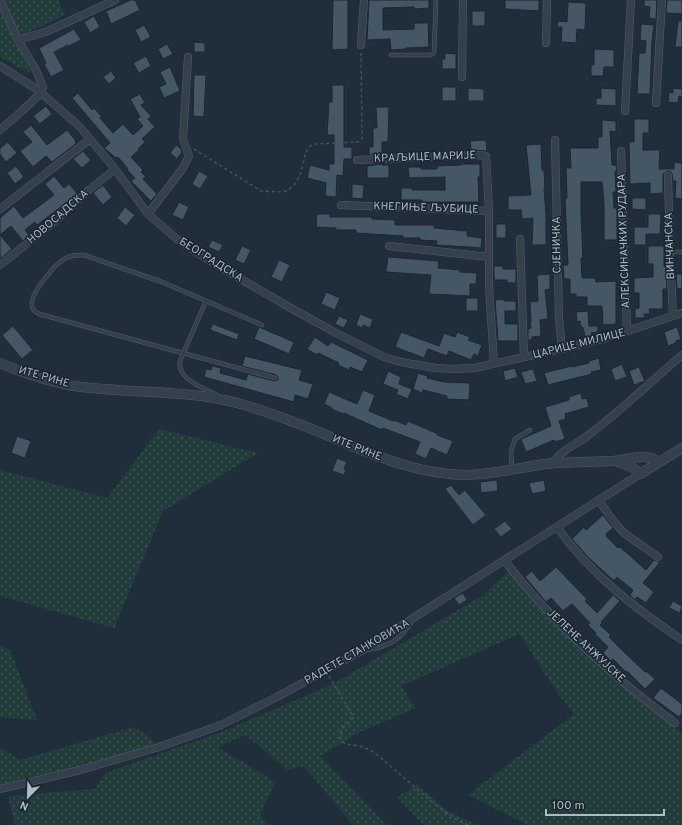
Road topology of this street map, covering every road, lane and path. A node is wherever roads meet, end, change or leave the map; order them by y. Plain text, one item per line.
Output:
1 (0, 0) edge
2 (116, 0) edge
3 (364, 0) edge
4 (436, 0) edge
5 (463, 0) edge
6 (547, 0) edge
7 (632, 0) edge
8 (662, 0) edge
9 (18, 40) junction
10 (546, 43) dead end
11 (362, 45) joint
12 (391, 55) dead end
13 (188, 57) dead end
14 (0, 66) edge
15 (462, 77) dead end
16 (41, 93) junction
17 (656, 103) dead end
18 (625, 111) dead end
19 (0, 130) edge
20 (90, 138) junction
21 (555, 140) dead end
22 (184, 143) junction
23 (622, 151) dead end
24 (357, 160) dead end
25 (115, 169) junction
26 (668, 176) dead end
27 (341, 205) dead end
28 (0, 209) edge
29 (489, 211) junction
30 (148, 214) junction
31 (520, 239) dead end
32 (389, 246) dead end
33 (670, 252) junction
34 (682, 252) edge
35 (489, 257) junction
36 (0, 266) edge
37 (206, 301) junction
38 (682, 313) edge
39 (673, 316) junction
40 (262, 325) dead end
41 (627, 331) junction
42 (562, 349) junction
43 (183, 354) junction
44 (682, 355) edge
45 (524, 357) junction
46 (0, 363) edge
47 (494, 363) junction
48 (474, 368) joint
49 (275, 378) dead end
50 (221, 400) junction
51 (530, 430) dead end
52 (682, 448) edge
53 (614, 461) junction
54 (659, 462) junction
55 (553, 464) junction
56 (512, 470) junction
57 (640, 474) junction
58 (599, 501) junction
59 (557, 527) junction
60 (658, 557) dead end
61 (505, 561) junction
62 (682, 640) edge
63 (326, 671) junction
64 (675, 723) dead end
65 (0, 788) edge
66 (468, 825) edge

1 - 9 street
2 - 9 street
3 - 11 street
4 - 12 lane
5 - 15 street
6 - 10 street
7 - 18 street
8 - 17 street
9 - 16 street
11 - 22 path
13 - 22 street
14 - 16 street, БЕОГРАДСКА
16 - 19 street
16 - 20 street, БЕОГРАДСКА
20 - 25 street, БЕОГРАДСКА
20 - 28 street
21 - 42 street, СЈЕНИЧКА
22 - 30 street
23 - 41 street, АЛЕКСИНАЧКИХ РУДАРА
24 - 29 street, КРАЉИЦЕ МАРИЈЕ
25 - 30 street, БЕОГРАДСКА
25 - 36 street, НОВОСАДСКА
26 - 33 street, ВИНЧАНСКА
27 - 29 street, КНЕГИЊЕ ЉУБИЦЕ
29 - 35 street, КНЕГИЊЕ ЉУБИЦЕ
30 - 48 street, БЕОГРАДСКА
31 - 45 street
32 - 35 street
33 - 34 lane
33 - 39 street, ВИНЧАНСКА
35 - 47 street, КНЕГИЊЕ ЉУБИЦЕ
37 - 40 lane
37 - 43 lane
37 - 43 lane
38 - 39 street, ЦАРИЦЕ МИЛИЦЕ
39 - 41 street, ЦАРИЦЕ МИЛИЦЕ
41 - 42 street, ЦАРИЦЕ МИЛИЦЕ
42 - 45 street, ЦАРИЦЕ МИЛИЦЕ
43 - 49 lane
43 - 50 lane
44 - 55 street
45 - 47 street, ЦАРИЦЕ МИЛИЦЕ
46 - 50 street, ИТЕ РИНЕ
47 - 48 street, ЦАРИЦЕ МИЛИЦЕ
50 - 56 street, ИТЕ РИНЕ
51 - 56 lane
52 - 54 street, РАДЕТЕ СТАНКОВИЋА
53 - 54 street, ИТЕ РИНЕ
53 - 55 street, ИТЕ РИНЕ
53 - 57 street
54 - 57 street, РАДЕТЕ СТАНКОВИЋА
55 - 56 street, ИТЕ РИНЕ
57 - 58 street, РАДЕТЕ СТАНКОВИЋА
58 - 59 street, РАДЕТЕ СТАНКОВИЋА
58 - 60 street
59 - 61 street, РАДЕТЕ СТАНКОВИЋА
59 - 62 street
61 - 63 street, РАДЕТЕ СТАНКОВИЋА
61 - 64 street, ЈЕЛЕНЕ АНЖУЈСКЕ
63 - 65 street, РАДЕТЕ СТАНКОВИЋА
63 - 66 path

